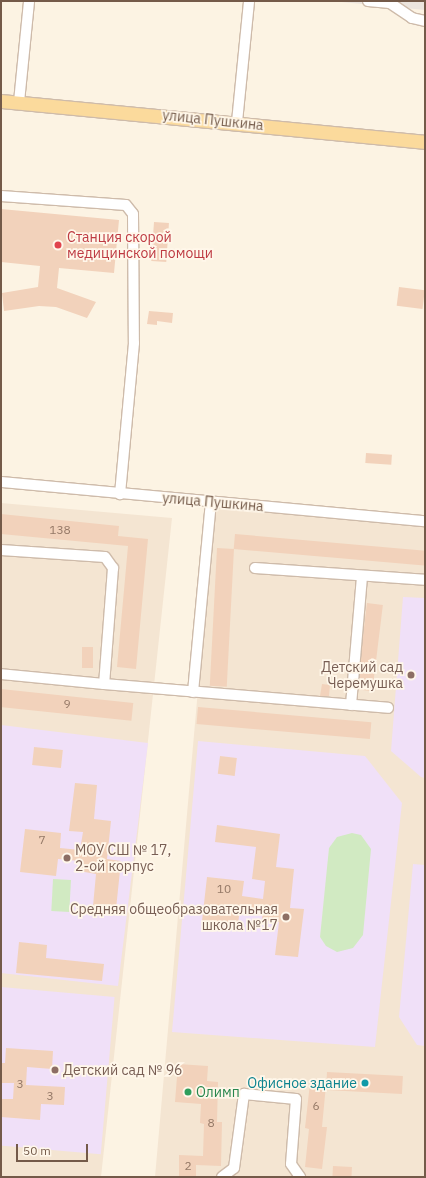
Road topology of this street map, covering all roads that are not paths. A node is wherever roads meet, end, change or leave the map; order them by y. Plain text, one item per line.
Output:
1 (29, 1) edge
2 (249, 1) edge
3 (368, 1) edge
4 (425, 21) edge
5 (1, 101) edge
6 (19, 102) junction
7 (237, 122) junction
8 (425, 142) edge
9 (1, 196) edge
10 (1, 482) edge
11 (120, 494) junction
12 (210, 502) junction
13 (425, 521) edge
14 (1, 550) edge
15 (255, 568) dead end
16 (362, 577) junction
17 (425, 580) edge
18 (1, 674) edge
19 (104, 684) junction
20 (193, 692) junction
21 (351, 705) junction
22 (388, 708) dead end
23 (222, 1177) edge
24 (300, 1177) edge

1 - 6 street
2 - 7 street
3 - 4 street
5 - 6 main road, улица Пушкина
6 - 7 main road, улица Пушкина
7 - 8 main road, улица Пушкина
9 - 11 street
10 - 11 street, улица Пушкина
11 - 12 street, улица Пушкина
12 - 13 street, улица Пушкина
12 - 20 street
14 - 19 street
15 - 16 street
16 - 17 street
16 - 21 street
18 - 19 street
19 - 20 street
20 - 21 street
21 - 22 street
23 - 24 street

